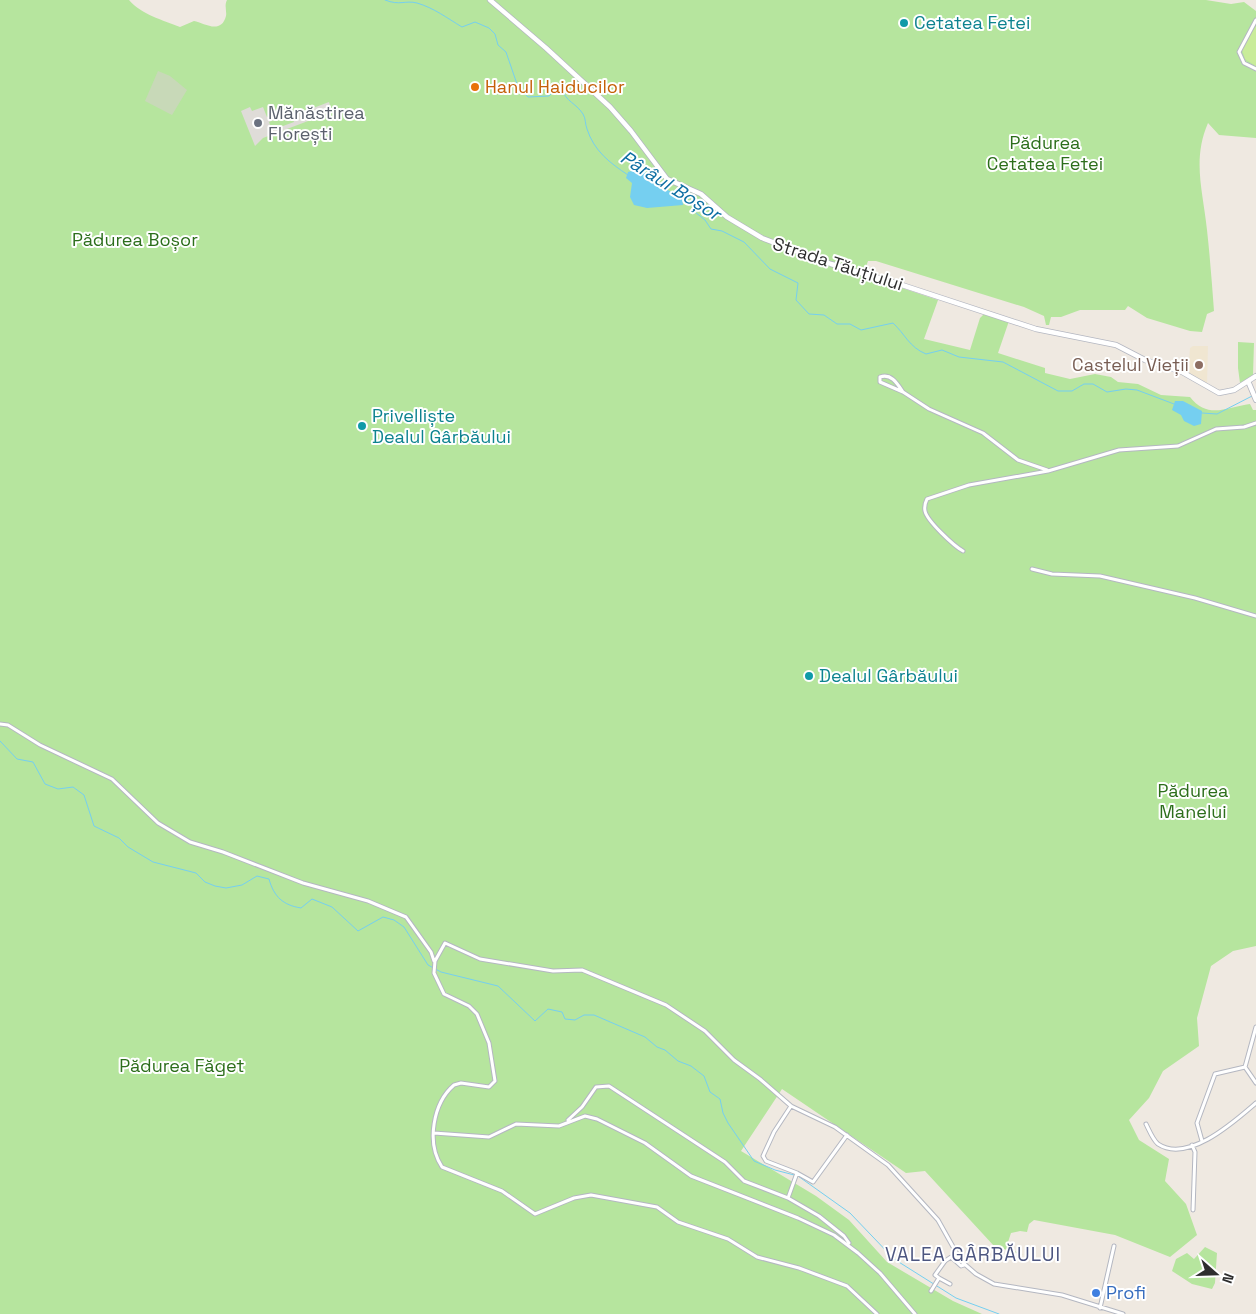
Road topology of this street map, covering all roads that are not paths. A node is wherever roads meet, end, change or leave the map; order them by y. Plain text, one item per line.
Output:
1 (490, 0) edge
2 (1256, 20) edge
3 (1256, 70) edge
4 (1256, 376) edge
5 (1249, 382) junction
6 (903, 392) junction
7 (1255, 397) edge
8 (1256, 423) edge
9 (1048, 471) junction
10 (963, 551) dead end
11 (1032, 569) dead end
12 (1256, 616) edge
13 (0, 724) edge
14 (434, 963) junction
15 (1256, 1027) edge
16 (1245, 1067) junction
17 (1256, 1083) edge
18 (1256, 1104) edge
19 (791, 1106) junction
20 (564, 1124) junction
21 (1146, 1124) dead end
22 (434, 1132) junction
23 (847, 1135) junction
24 (1202, 1141) junction
25 (1192, 1145) junction
26 (797, 1175) junction
27 (788, 1198) junction
28 (1193, 1210) dead end
29 (849, 1245) junction
30 (1114, 1246) dead end
31 (964, 1264) junction
32 (939, 1278) junction
33 (950, 1284) dead end
34 (931, 1291) dead end
35 (1100, 1308) junction
36 (877, 1314) edge
37 (915, 1314) edge
38 (1123, 1314) edge

1 - 5 main road, Strada Tăuțiului
2 - 3 street
4 - 5 main road, Strada Tăuțiului
5 - 7 main road
6 - 6 street
6 - 9 street
8 - 9 street
9 - 10 street
11 - 12 street
13 - 14 street
14 - 19 street
14 - 22 street
15 - 16 street
16 - 17 street
16 - 24 street
18 - 24 street
19 - 23 street
19 - 26 street
20 - 22 street
20 - 27 street
20 - 29 street
21 - 25 street
22 - 36 street
23 - 26 street
23 - 31 street
24 - 25 street
25 - 28 street
26 - 27 street
27 - 29 street
29 - 37 street
30 - 35 street
31 - 32 street
31 - 35 street
32 - 33 street
32 - 34 street
35 - 38 street

